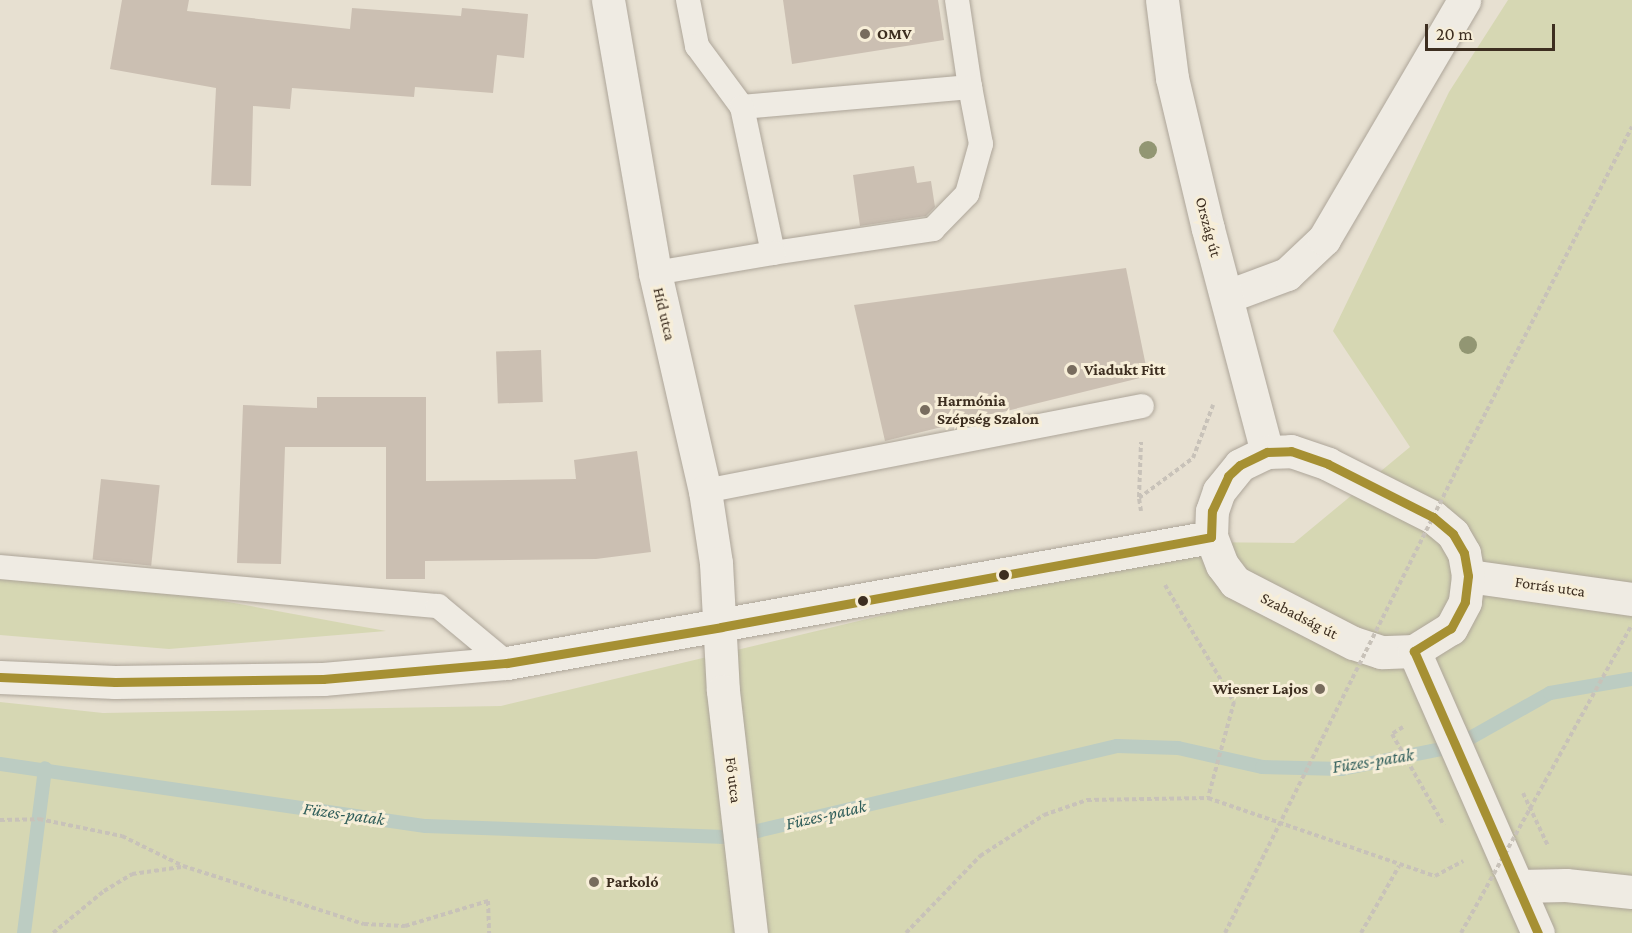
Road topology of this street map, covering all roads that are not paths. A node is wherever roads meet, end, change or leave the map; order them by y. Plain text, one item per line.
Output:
1 (608, 0) edge
2 (688, 0) edge
3 (957, 0) edge
4 (1162, 0) edge
5 (1464, 0) edge
6 (970, 87) junction
7 (742, 107) junction
8 (773, 253) junction
9 (655, 273) junction
10 (1228, 296) junction
11 (1142, 406) road end
12 (1268, 452) junction
13 (705, 491) junction
14 (1211, 537) junction
15 (0, 567) edge
16 (1468, 576) junction
17 (1632, 599) edge
18 (721, 627) junction
19 (1414, 651) junction
20 (507, 663) junction
21 (0, 677) edge
22 (1519, 886) junction
23 (1632, 892) edge
24 (751, 933) edge
25 (1538, 933) edge

1 - 9 street, Híd utca
2 - 7 lane
3 - 6 lane
4 - 10 street, Ország út
5 - 10 street
6 - 7 lane
6 - 8 lane
7 - 8 lane
8 - 9 lane
9 - 13 street, Híd utca
10 - 12 street, Ország út
11 - 13 lane
12 - 14 street
12 - 16 street, Szabadság út
13 - 18 street, Híd utca
14 - 18 street
14 - 19 street, Szabadság út
15 - 20 lane
16 - 17 street, Forrás utca
16 - 19 street, Szabadság út
18 - 20 street
18 - 24 street, Fő utca
19 - 22 street
20 - 21 street
22 - 23 street
22 - 25 street

